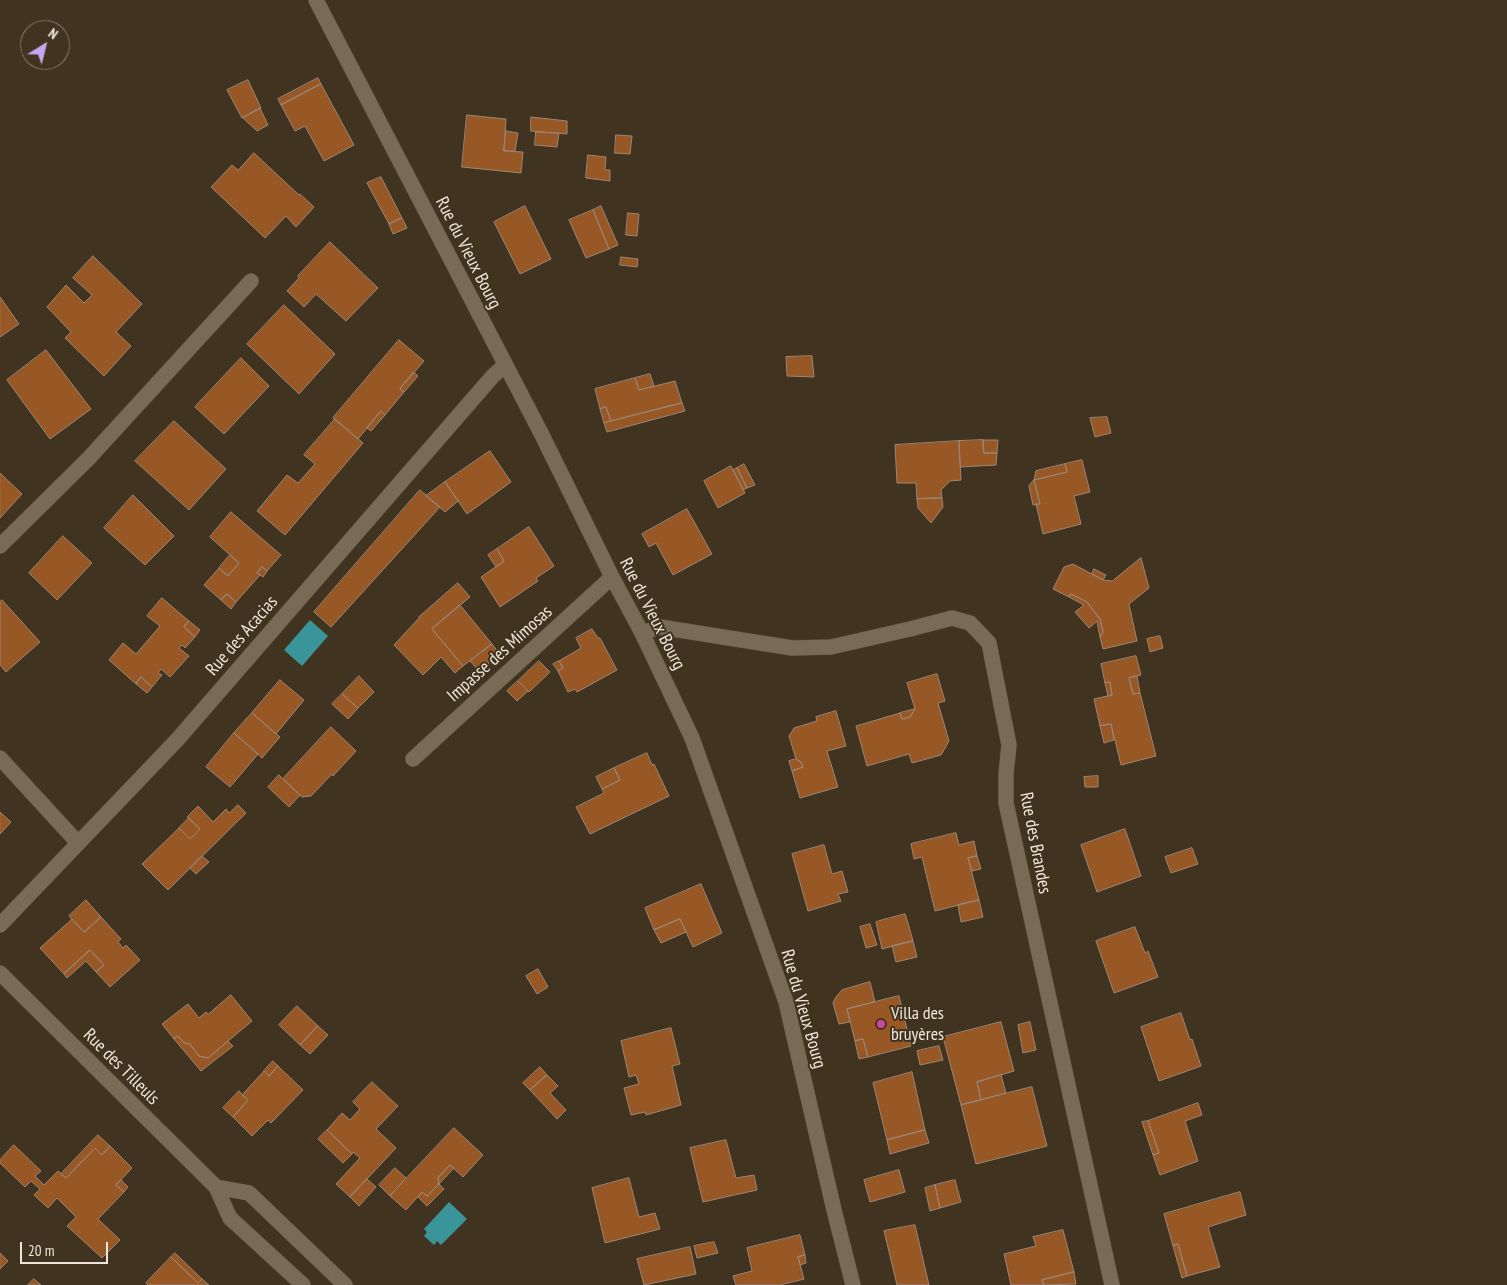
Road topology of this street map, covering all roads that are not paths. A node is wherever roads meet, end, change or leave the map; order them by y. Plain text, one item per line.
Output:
1 (316, 0) edge
2 (251, 281) dead end
3 (505, 365) junction
4 (0, 546) edge
5 (612, 577) junction
6 (642, 632) junction
7 (0, 758) edge
8 (413, 758) dead end
9 (78, 843) junction
10 (0, 925) edge
11 (0, 973) edge
12 (216, 1187) junction
13 (303, 1285) edge
14 (346, 1285) edge
15 (853, 1285) edge
16 (1112, 1285) edge

1 - 3 street, Rue du Vieux Bourg
2 - 4 street
3 - 5 street, Rue du Vieux Bourg
3 - 9 street, Rue des Acacias
5 - 6 street, Rue du Vieux Bourg
5 - 8 street, Impasse des Mimosas
6 - 15 street, Rue du Vieux Bourg
6 - 16 street, Rue des Brandes
7 - 9 street
9 - 10 street, Rue des Acacias
11 - 12 street, Rue des Tilleuls
12 - 13 street, Rue des Tilleuls
12 - 14 street

